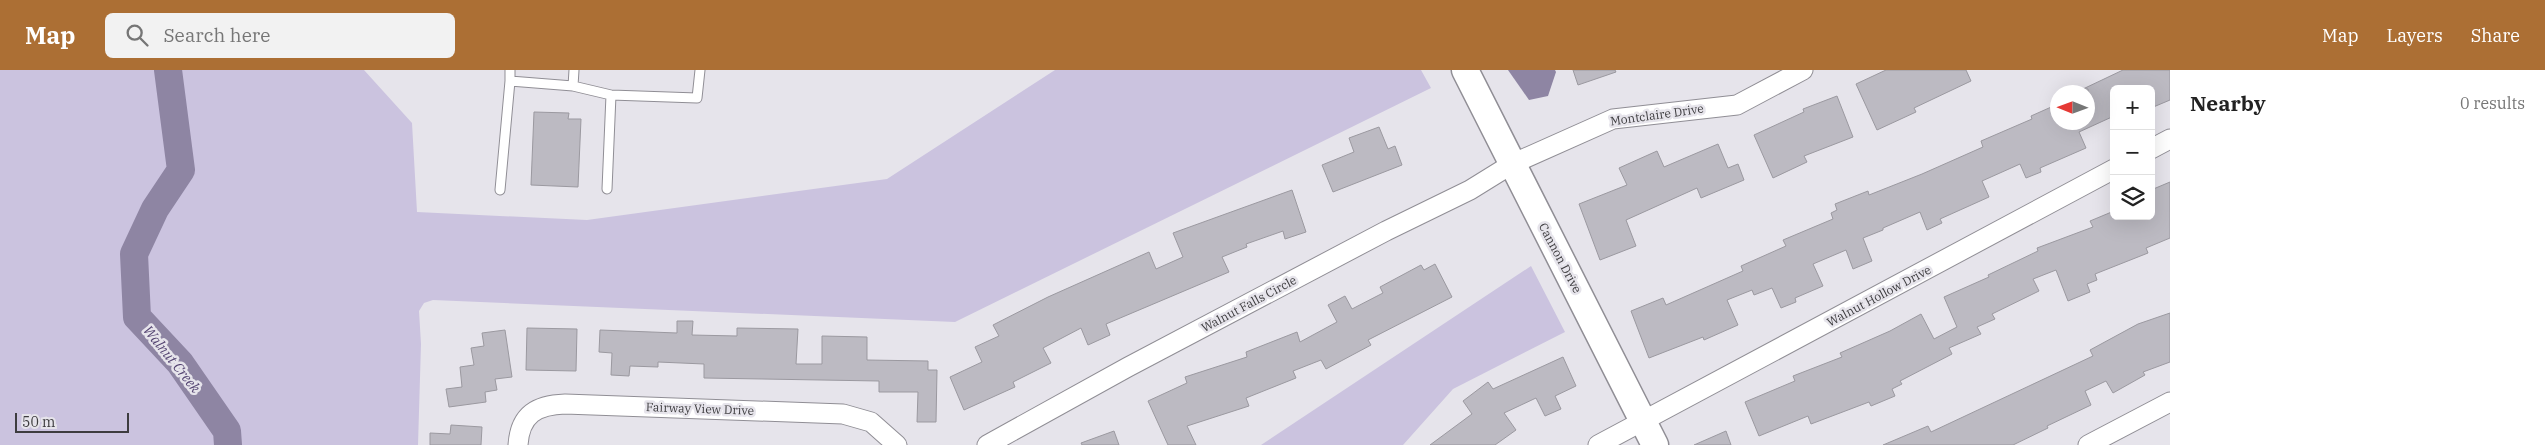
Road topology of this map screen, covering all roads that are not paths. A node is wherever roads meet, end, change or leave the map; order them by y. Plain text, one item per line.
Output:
1 (510, 70) edge
2 (574, 70) edge
3 (700, 70) edge
4 (1465, 70) edge
5 (1803, 70) edge
6 (510, 82) junction
7 (573, 86) junction
8 (612, 95) junction
9 (2170, 139) edge
10 (2155, 147) edge
11 (1512, 164) junction
12 (2110, 171) edge
13 (607, 189) dead end
14 (500, 190) dead end
15 (2170, 402) edge
16 (1644, 422) junction
17 (518, 445) edge
18 (897, 445) edge
19 (987, 445) edge
20 (1598, 445) edge
21 (1655, 445) edge
22 (2088, 445) edge

1 - 6 lane
2 - 7 lane
3 - 8 lane
4 - 11 street, Cannon Drive
5 - 11 street, Montclaire Drive
6 - 7 lane
6 - 14 lane
7 - 8 lane
8 - 13 lane
9 - 10 street
11 - 16 street, Cannon Drive
11 - 19 street, Walnut Falls Circle
12 - 16 street, Walnut Hollow Drive
15 - 22 street
16 - 20 street, Walnut Hollow Drive
16 - 21 street, Cannon Drive
17 - 18 street, Fairway View Drive

